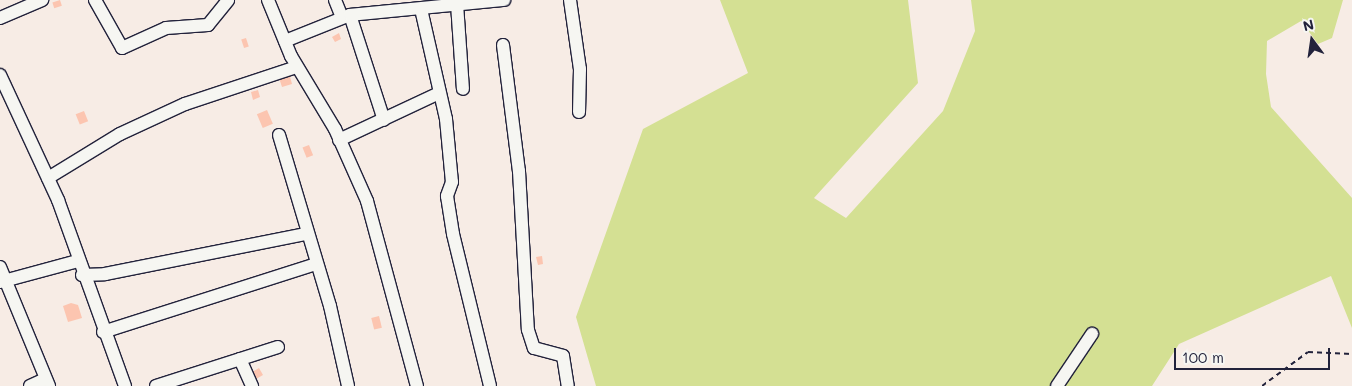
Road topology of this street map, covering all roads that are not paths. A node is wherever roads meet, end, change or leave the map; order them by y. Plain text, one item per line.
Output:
1 (42, 0) edge
2 (95, 0) edge
3 (228, 0) edge
4 (268, 0) edge
5 (335, 0) edge
6 (504, 0) edge
7 (570, 0) edge
8 (453, 2) edge
9 (402, 4) edge
10 (421, 9) junction
11 (346, 16) junction
12 (0, 18) edge
13 (285, 41) junction
14 (502, 44) dead end
15 (296, 67) junction
16 (3, 72) edge
17 (463, 89) dead end
18 (438, 94) junction
19 (579, 112) dead end
20 (384, 120) junction
21 (279, 135) dead end
22 (339, 140) junction
23 (48, 178) junction
24 (306, 234) junction
25 (78, 261) junction
26 (316, 264) junction
27 (0, 267) edge
28 (82, 275) junction
29 (2, 282) edge
30 (103, 332) junction
31 (1092, 334) dead end
32 (278, 347) dead end
33 (240, 359) junction
34 (47, 382) edge
35 (30, 386) edge
36 (125, 386) edge
37 (156, 386) edge
38 (252, 386) edge
39 (348, 386) edge
40 (417, 386) edge
41 (490, 386) edge
42 (568, 386) edge
43 (1057, 386) edge

1 - 12 street
2 - 3 street
4 - 13 street
5 - 11 street
6 - 8 street
7 - 19 street
8 - 10 street
8 - 17 street
9 - 10 street
9 - 11 street
10 - 18 street
11 - 13 street
11 - 20 street
13 - 15 street
14 - 42 street
15 - 22 street
15 - 23 street
16 - 23 street
18 - 20 street
18 - 41 street
20 - 22 street
21 - 24 street
22 - 40 street
23 - 25 street
24 - 26 street
24 - 28 street
25 - 28 street
25 - 29 street
26 - 30 street
26 - 39 street
27 - 29 street
28 - 30 street
29 - 34 street
30 - 36 street
31 - 43 street
32 - 33 street
33 - 37 street
33 - 38 street
34 - 35 street

